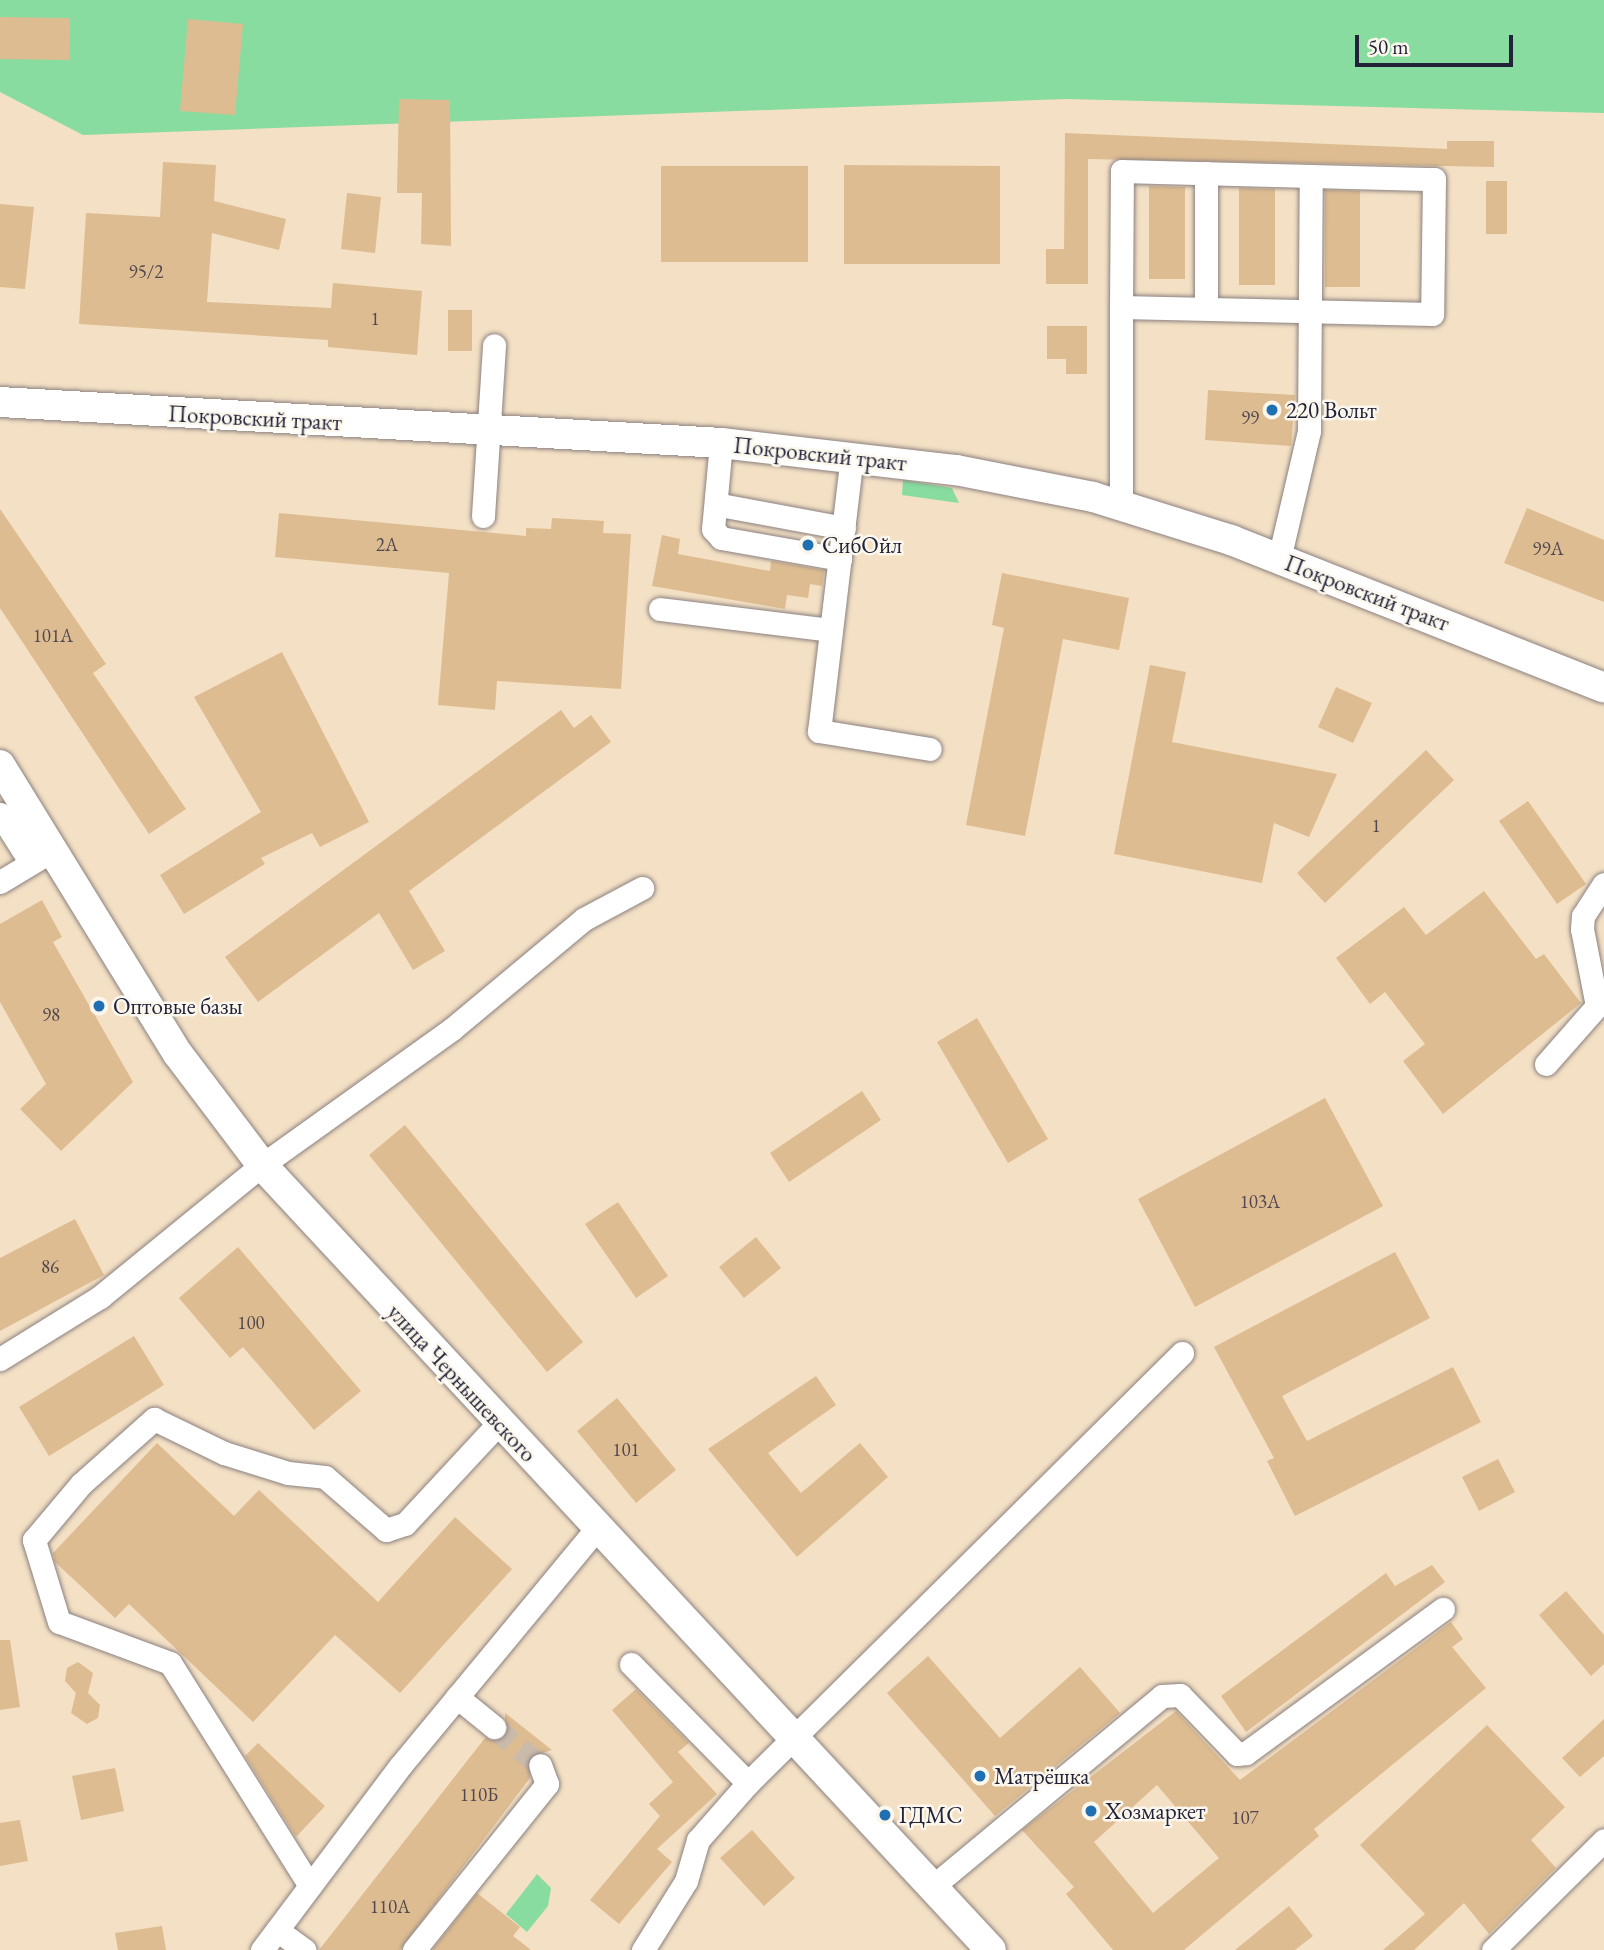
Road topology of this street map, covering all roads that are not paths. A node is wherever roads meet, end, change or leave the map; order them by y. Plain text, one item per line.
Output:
1 (1206, 173) junction
2 (1311, 176) junction
3 (1121, 307) junction
4 (1206, 307) junction
5 (1310, 309) junction
6 (494, 345) dead end
7 (0, 402) edge
8 (488, 430) junction
9 (721, 443) junction
10 (852, 455) junction
11 (716, 497) junction
12 (1121, 506) junction
13 (483, 516) dead end
14 (844, 528) junction
15 (840, 559) junction
16 (1279, 559) junction
17 (660, 609) dead end
18 (831, 630) junction
19 (1604, 688) edge
20 (930, 749) dead end
21 (0, 765) edge
22 (3, 825) edge
23 (42, 857) junction
24 (0, 882) edge
25 (1604, 884) edge
26 (642, 888) dead end
27 (1546, 1064) dead end
28 (262, 1165) junction
29 (1182, 1353) dead end
30 (0, 1359) edge
31 (499, 1423) junction
32 (597, 1528) junction
33 (1443, 1609) dead end
34 (631, 1664) dead end
35 (457, 1697) junction
36 (494, 1727) tunnel mouth
37 (794, 1739) junction
38 (540, 1765) dead end
39 (748, 1783) junction
40 (1604, 1840) edge
41 (310, 1886) junction
42 (932, 1887) junction
43 (277, 1930) junction
44 (262, 1950) edge
45 (304, 1950) edge
46 (414, 1950) edge
47 (643, 1950) edge
48 (991, 1950) edge
49 (1493, 1950) edge

1 - 2 street
1 - 3 street
1 - 4 street
2 - 5 street
2 - 5 street
3 - 4 street
3 - 12 street
4 - 5 street
5 - 16 street
6 - 8 street
7 - 8 main road, Покровский тракт
8 - 9 main road, Покровский тракт
8 - 13 street
9 - 10 main road, Покровский тракт
9 - 11 street
10 - 12 main road, Покровский тракт
10 - 14 street
11 - 14 street
11 - 15 street
12 - 16 main road, Покровский тракт
14 - 15 street
15 - 18 street
16 - 19 main road, Покровский тракт
17 - 18 street
18 - 20 street
21 - 23 main road, улица Чернышевского
22 - 23 street
23 - 24 street
23 - 28 main road, улица Чернышевского
25 - 27 street
26 - 28 street
28 - 30 street
28 - 31 main road, улица Чернышевского
29 - 37 street
31 - 32 main road, улица Чернышевского
31 - 41 street
32 - 35 street
32 - 37 main road, улица Чернышевского
33 - 42 street
34 - 39 street
35 - 36 street
35 - 41 street
37 - 39 street
37 - 42 main road, улица Чернышевского
38 - 46 street
39 - 47 street
40 - 49 street
41 - 43 street
42 - 48 main road, улица Чернышевского
43 - 44 street
43 - 45 street

